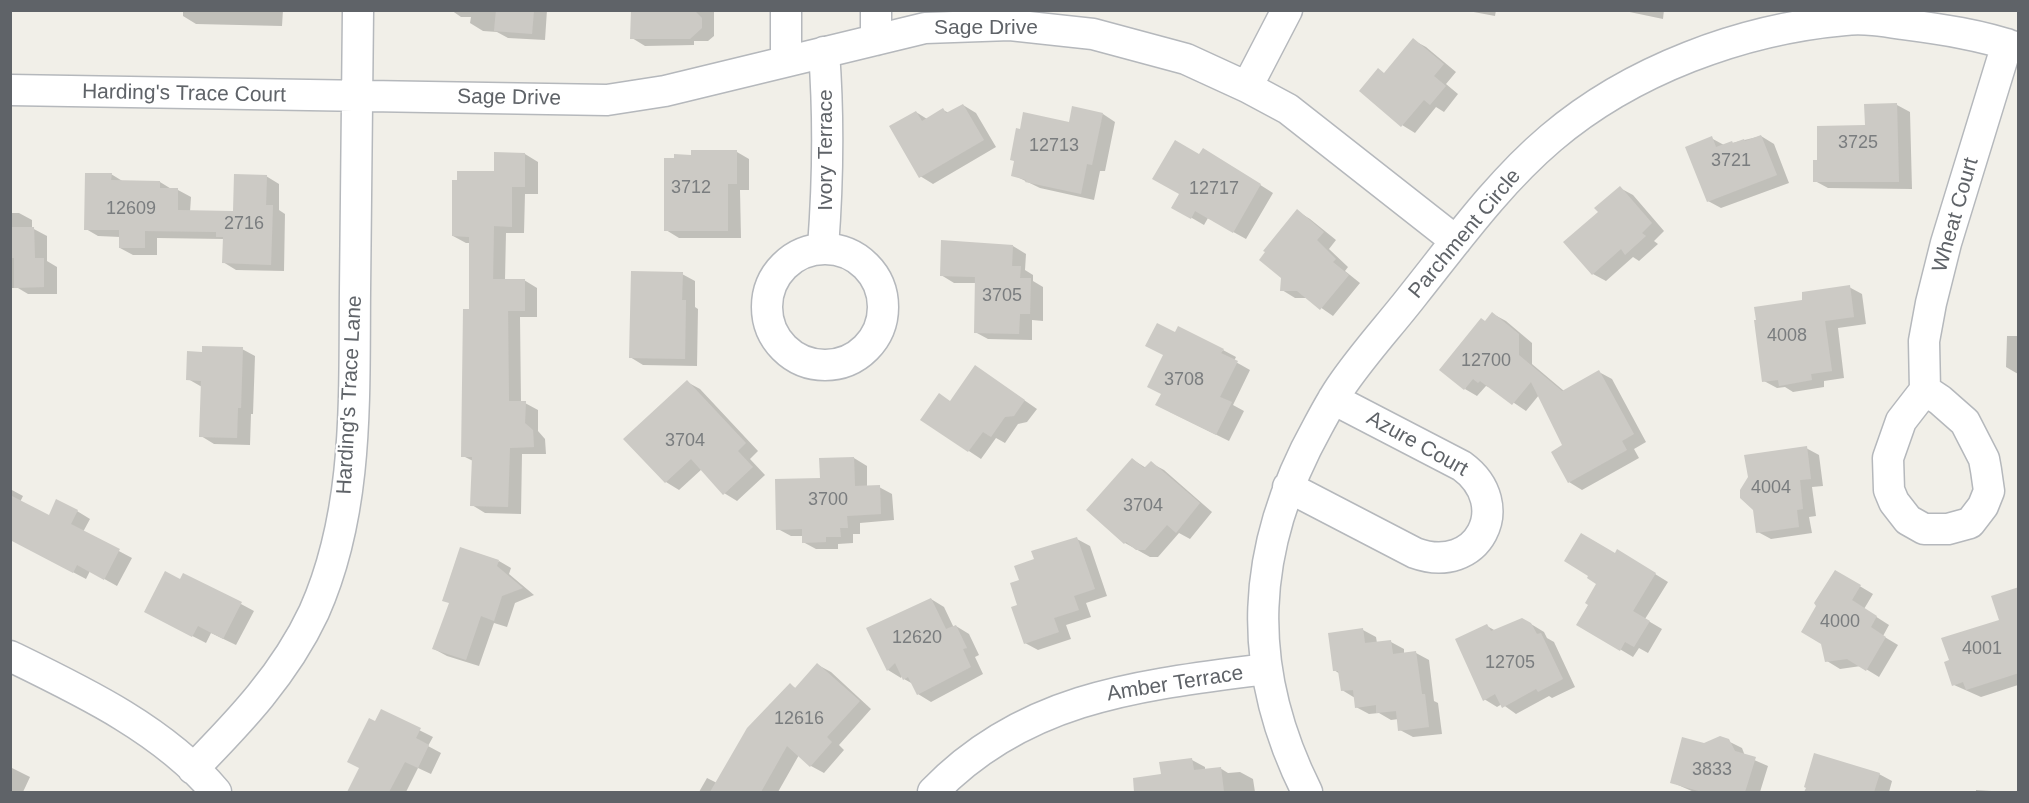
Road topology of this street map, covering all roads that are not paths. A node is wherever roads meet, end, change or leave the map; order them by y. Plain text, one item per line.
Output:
1 (358, 10) edge
2 (786, 10) edge
3 (876, 10) edge
4 (1287, 10) edge
5 (1845, 15) edge
6 (1761, 22) edge
7 (876, 40) junction
8 (2013, 46) edge
9 (824, 52) junction
10 (786, 61) junction
11 (1247, 87) junction
12 (10, 90) edge
13 (357, 95) junction
14 (1456, 241) junction
15 (823, 248) dead end
16 (1925, 390) dead end
17 (1334, 399) junction
18 (1288, 487) junction
19 (10, 656) edge
20 (1266, 669) junction
21 (194, 769) junction
22 (216, 792) edge
23 (933, 792) edge
24 (1307, 792) edge

1 - 13 street, Harding's Trace Lane
2 - 10 street
3 - 7 street
4 - 11 street
5 - 6 street, Parchment Circle
5 - 8 street, Parchment Circle
6 - 14 street, Parchment Circle
7 - 9 street, Sage Drive
7 - 11 street, Sage Drive
8 - 16 street, Wheat Court
9 - 10 street, Sage Drive
9 - 15 street, Ivory Terrace
10 - 13 street, Sage Drive
11 - 14 street, Sage Drive
12 - 13 street, Harding's Trace Court
13 - 21 street, Harding's Trace Lane
14 - 17 street, Parchment Circle
17 - 18 street, Parchment Circle
17 - 18 street, Azure Court
18 - 20 street, Parchment Circle
19 - 21 street
20 - 23 street, Amber Terrace
20 - 24 street, Parchment Circle
21 - 22 street

